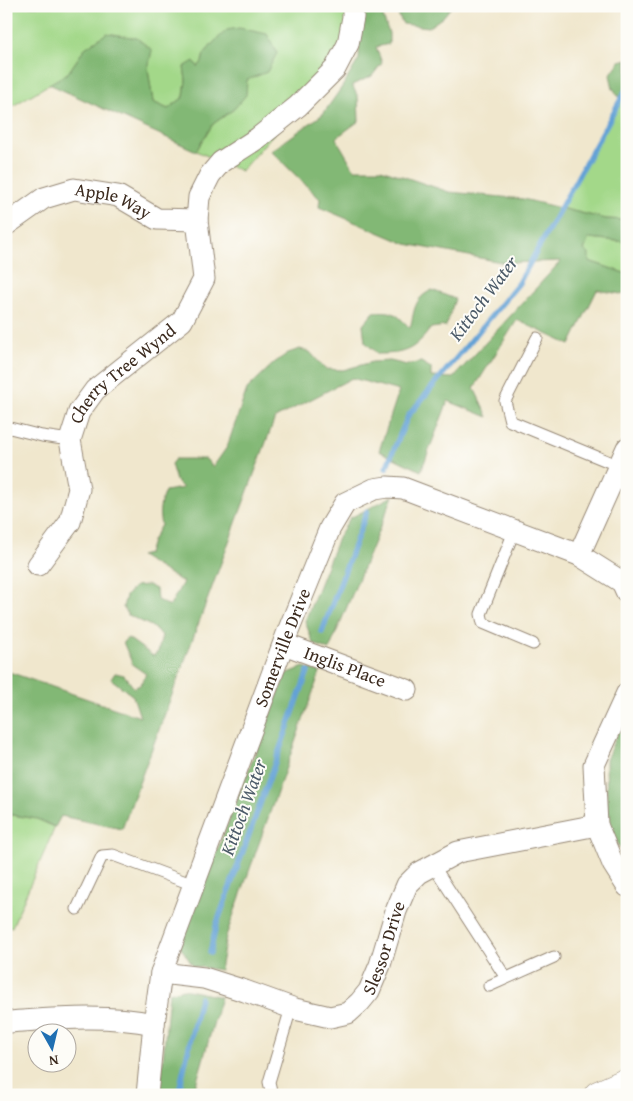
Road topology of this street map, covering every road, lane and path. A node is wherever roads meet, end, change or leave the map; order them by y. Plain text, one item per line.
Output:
1 (353, 6) edge
2 (196, 220) junction
3 (6, 225) edge
4 (537, 338) dead end
5 (6, 427) edge
6 (70, 440) junction
7 (623, 457) edge
8 (515, 529) junction
9 (580, 555) junction
10 (38, 565) dead end
11 (627, 593) edge
12 (284, 644) junction
13 (533, 644) dead end
14 (407, 690) dead end
15 (627, 692) edge
16 (597, 825) junction
17 (432, 864) junction
18 (194, 885) junction
19 (627, 886) edge
20 (77, 909) dead end
21 (554, 957) dead end
22 (161, 974) junction
23 (506, 978) junction
24 (489, 986) dead end
25 (291, 1008) junction
26 (6, 1022) edge
27 (154, 1024) junction
28 (627, 1082) edge
29 (147, 1095) edge
30 (272, 1095) edge
31 (598, 1095) edge

1 - 2 street, Cherry Tree Wynd
2 - 3 street, Apple Way
2 - 6 street, Cherry Tree Wynd
4 - 7 lane
5 - 6 lane
6 - 10 street, Cherry Tree Wynd
7 - 9 street
8 - 9 street, Somerville Drive
8 - 12 street, Somerville Drive
8 - 13 lane
9 - 11 street, Somerville Drive
12 - 14 street, Inglis Place
12 - 18 street, Somerville Drive
15 - 16 street
16 - 17 street, Slessor Drive
16 - 19 street
17 - 23 lane
17 - 25 street, Slessor Drive
18 - 20 lane
18 - 22 street, Somerville Drive
21 - 23 lane
22 - 25 street, Slessor Drive
22 - 27 street, Somerville Drive
23 - 24 lane
25 - 30 lane
26 - 27 street
27 - 29 street, Somerville Drive
28 - 31 street

